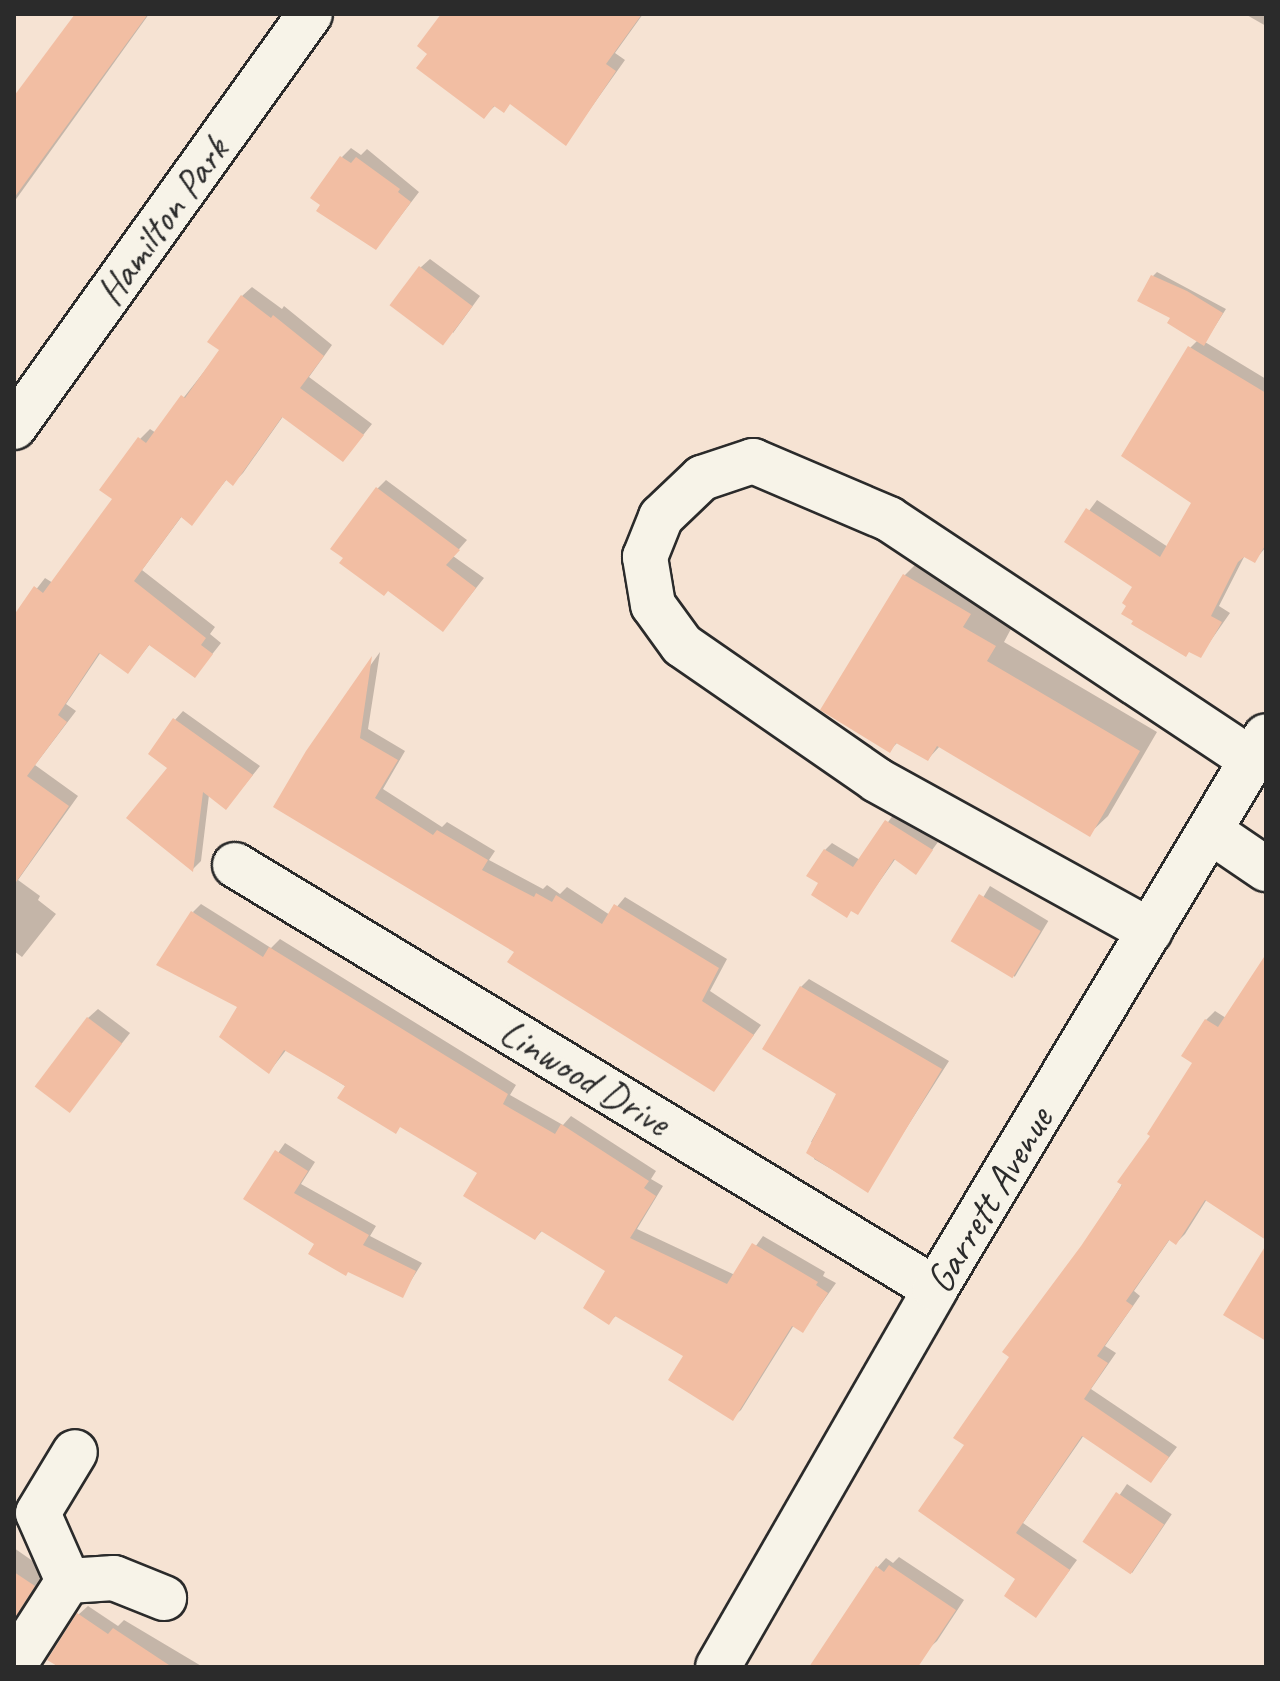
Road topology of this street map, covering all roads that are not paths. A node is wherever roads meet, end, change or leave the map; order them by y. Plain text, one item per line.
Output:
1 (310, 14) edge
2 (14, 427) edge
3 (1259, 748) edge
4 (1210, 831) junction
5 (235, 865) dead end
6 (1266, 869) edge
7 (1150, 931) junction
8 (935, 1289) junction
9 (75, 1452) dead end
10 (68, 1581) junction
11 (164, 1598) dead end
12 (14, 1665) edge
13 (718, 1667) edge

1 - 2 street, Hamilton Park
3 - 4 street, Garrett Avenue
3 - 7 street
4 - 6 street
4 - 7 street, Garrett Avenue
5 - 8 street, Linwood Drive
7 - 8 street, Garrett Avenue
8 - 13 street, Garrett Avenue
9 - 10 street
10 - 11 street
10 - 12 street

